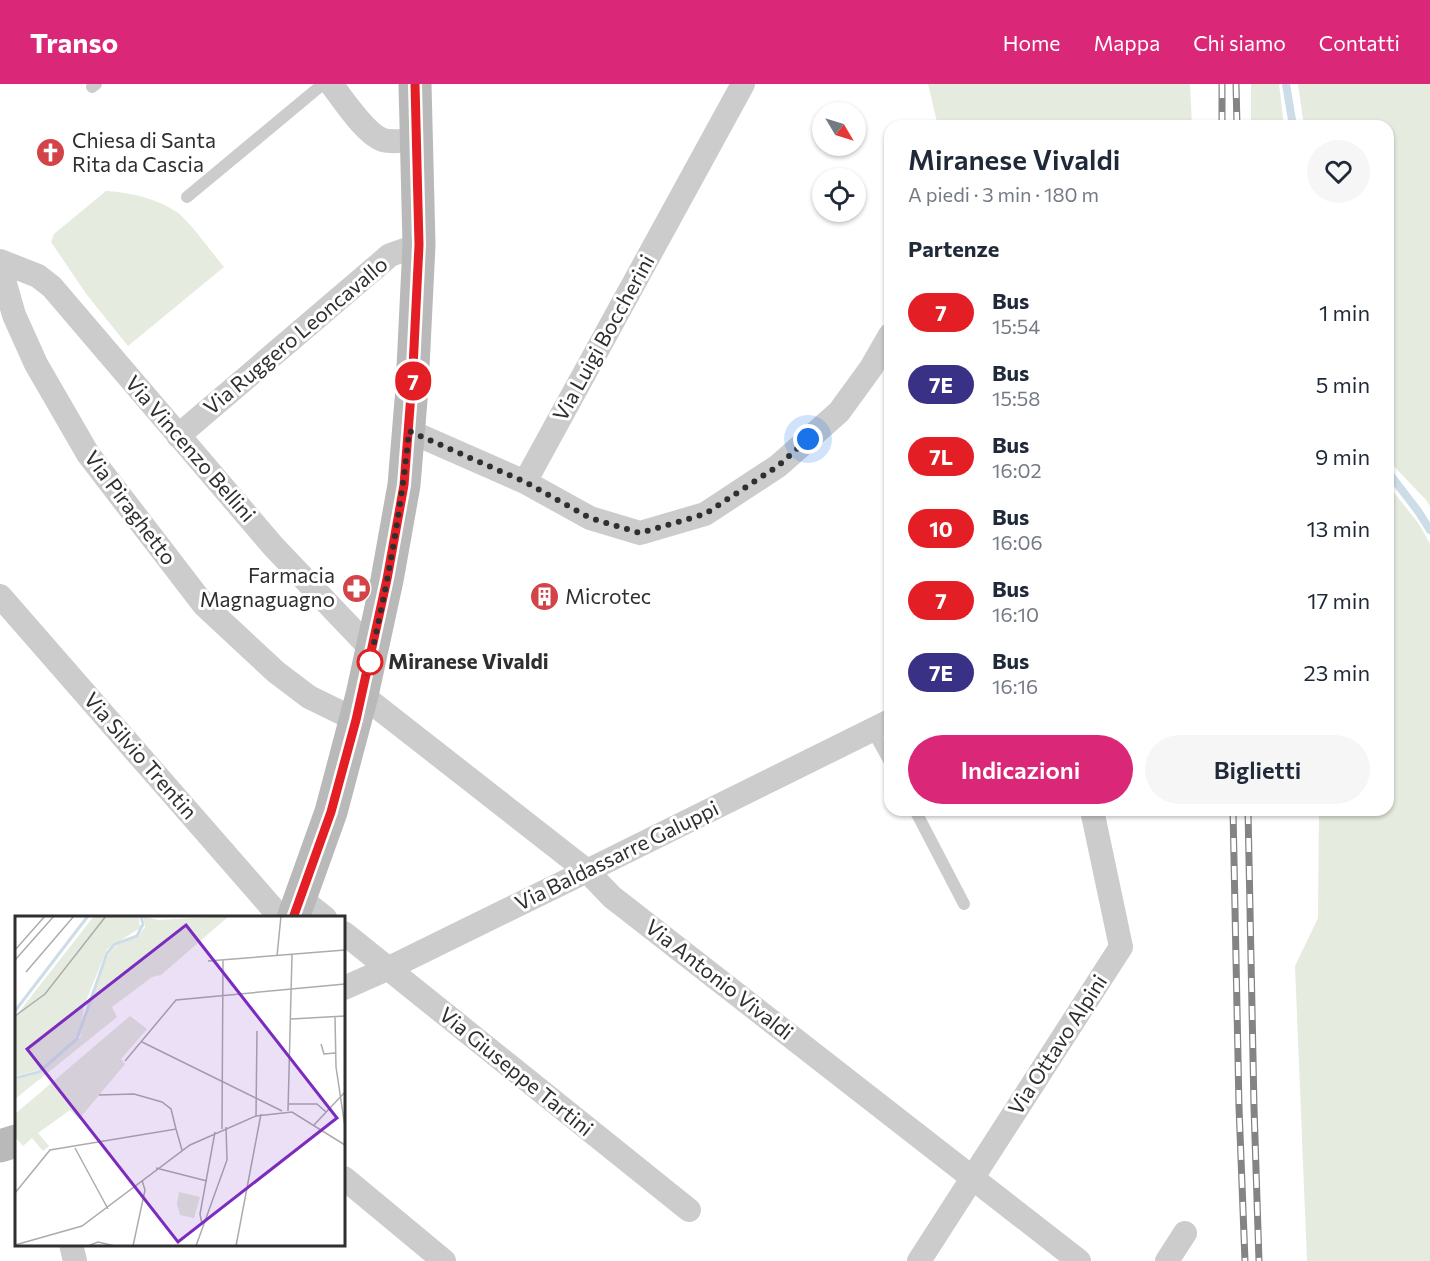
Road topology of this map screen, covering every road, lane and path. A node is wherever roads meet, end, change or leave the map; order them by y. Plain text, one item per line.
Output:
1 (323, 84) edge
2 (331, 84) edge
3 (743, 84) edge
4 (416, 85) edge
5 (417, 140) junction
6 (187, 197) dead end
7 (419, 245) junction
8 (0, 261) edge
9 (0, 267) edge
10 (884, 345) edge
11 (409, 431) junction
12 (178, 436) junction
13 (525, 482) junction
14 (0, 596) edge
15 (372, 650) junction
16 (359, 707) junction
17 (881, 725) edge
18 (918, 816) edge
19 (1093, 816) edge
20 (587, 871) junction
21 (964, 904) dead end
22 (300, 913) edge
23 (345, 934) edge
24 (387, 969) junction
25 (345, 988) edge
26 (15, 1141) edge
27 (0, 1146) edge
28 (972, 1177) junction
29 (345, 1179) edge
30 (689, 1210) dead end
31 (1185, 1233) dead end
32 (72, 1246) edge
33 (75, 1261) edge
34 (444, 1261) edge
35 (919, 1261) edge
36 (1079, 1261) edge
37 (1167, 1261) edge

1 - 6 lane
2 - 5 street
3 - 13 street, Via Luigi Boccherini
4 - 5 street
5 - 7 street
7 - 11 street
7 - 12 street, Via Ruggero Leoncavallo
8 - 12 street, Via Vincenzo Bellini
9 - 16 street, Via Piraghetto
10 - 13 street
11 - 13 street
11 - 15 street
12 - 15 street, Via Vincenzo Bellini
14 - 22 street, Via Silvio Trentin
15 - 16 street
16 - 20 street, Via Antonio Vivaldi
16 - 22 street
17 - 20 street, Via Baldassarre Galuppi
18 - 21 lane
19 - 28 street, Via Ottavo Alpini
20 - 24 street, Via Baldassarre Galuppi
20 - 28 street, Via Antonio Vivaldi
23 - 24 street, Via Giuseppe Tartini
24 - 25 street, Via Baldassarre Galuppi
24 - 30 street, Via Giuseppe Tartini
26 - 27 street
28 - 35 street, Via Ottavo Alpini
28 - 36 street, Via Antonio Vivaldi
29 - 34 street
31 - 37 street
32 - 33 street

